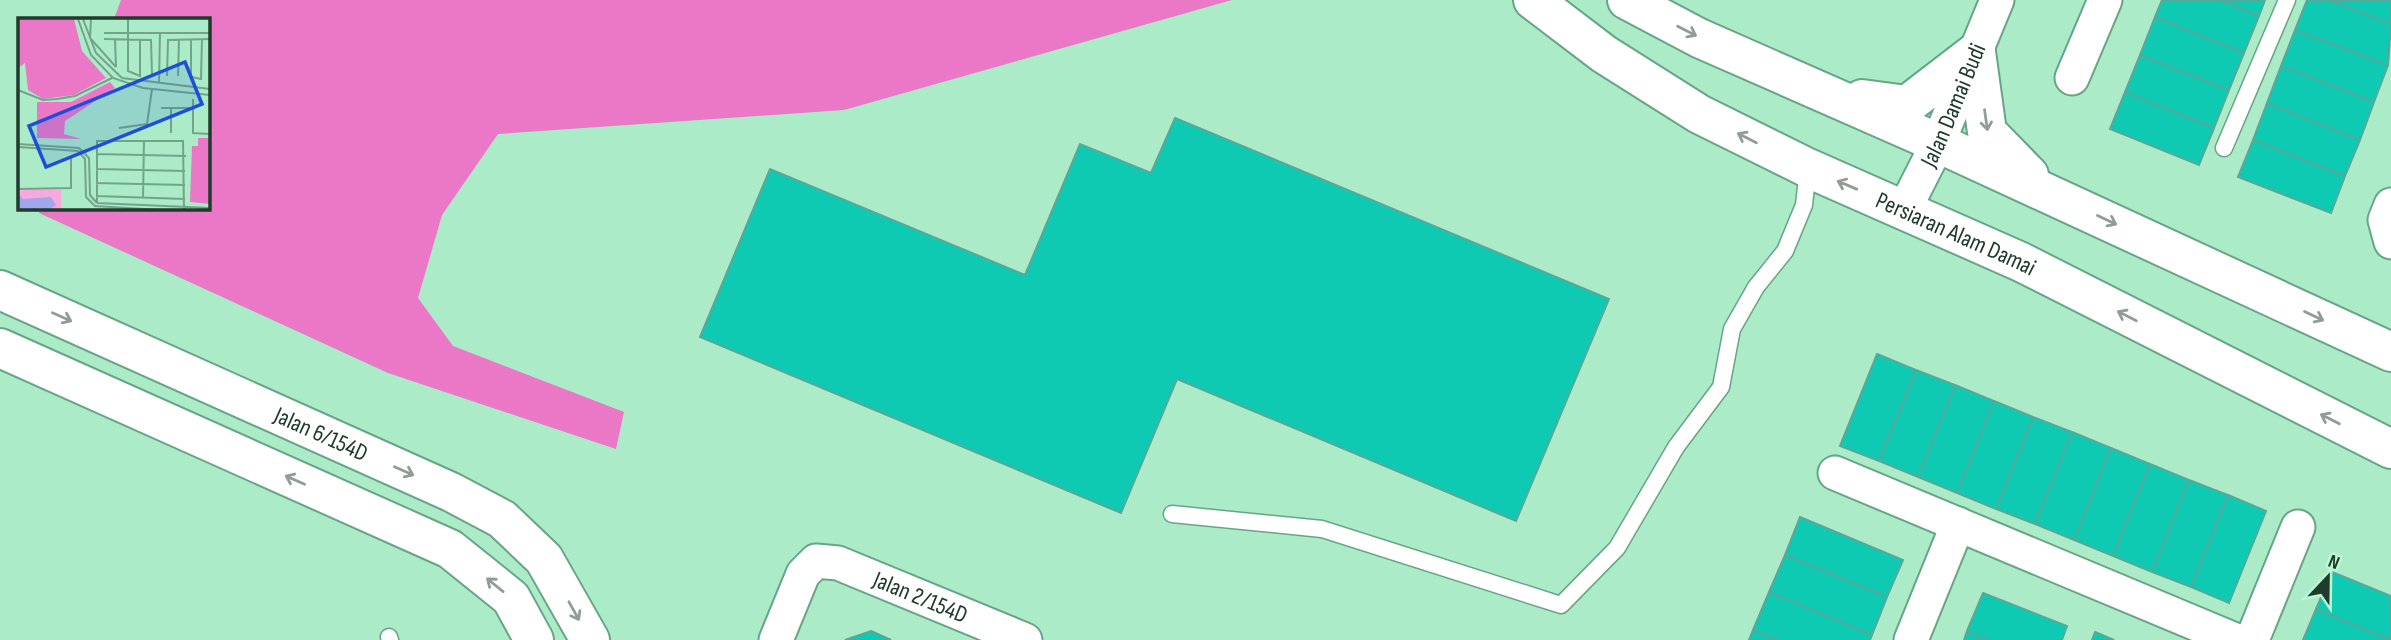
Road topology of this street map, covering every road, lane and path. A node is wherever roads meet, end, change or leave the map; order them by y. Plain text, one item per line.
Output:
1 (1533, 0) edge
2 (1626, 0) edge
3 (1997, 0) edge
4 (2105, 0) edge
5 (2287, 0) edge
6 (1976, 52) junction
7 (2072, 78) dead end
8 (1832, 96) junction
9 (1938, 143) junction
10 (2224, 148) dead end
11 (1808, 168) junction
12 (2045, 192) junction
13 (1904, 210) junction
14 (0, 289) edge
15 (0, 348) edge
16 (2391, 352) edge
17 (2391, 449) edge
18 (1835, 473) dead end
19 (1172, 514) dead end
20 (1958, 524) junction
21 (2298, 527) dead end
22 (534, 640) edge
23 (590, 640) edge
24 (776, 640) edge
25 (1025, 640) edge
26 (1911, 640) edge
27 (2235, 640) edge
28 (2252, 640) edge

11 -> 1 street, Persiaran Alam Damai
2 -> 8 street
3 - 6 street, Jalan Damai Budi
4 - 7 street
5 - 10 lane
6 - 8 street
6 - 9 street, Jalan Damai Budi
6 -> 12 street
8 - 9 street
9 - 12 street
9 - 13 street, Jalan Damai Budi
13 -> 11 street, Persiaran Alam Damai
11 - 19 lane
12 -> 16 street
17 -> 13 street, Persiaran Alam Damai
14 -> 23 street, Jalan 6/154D
22 -> 15 street
18 - 20 street
20 - 26 street
20 - 27 street
21 - 28 street
24 - 25 street, Jalan 2/154D

